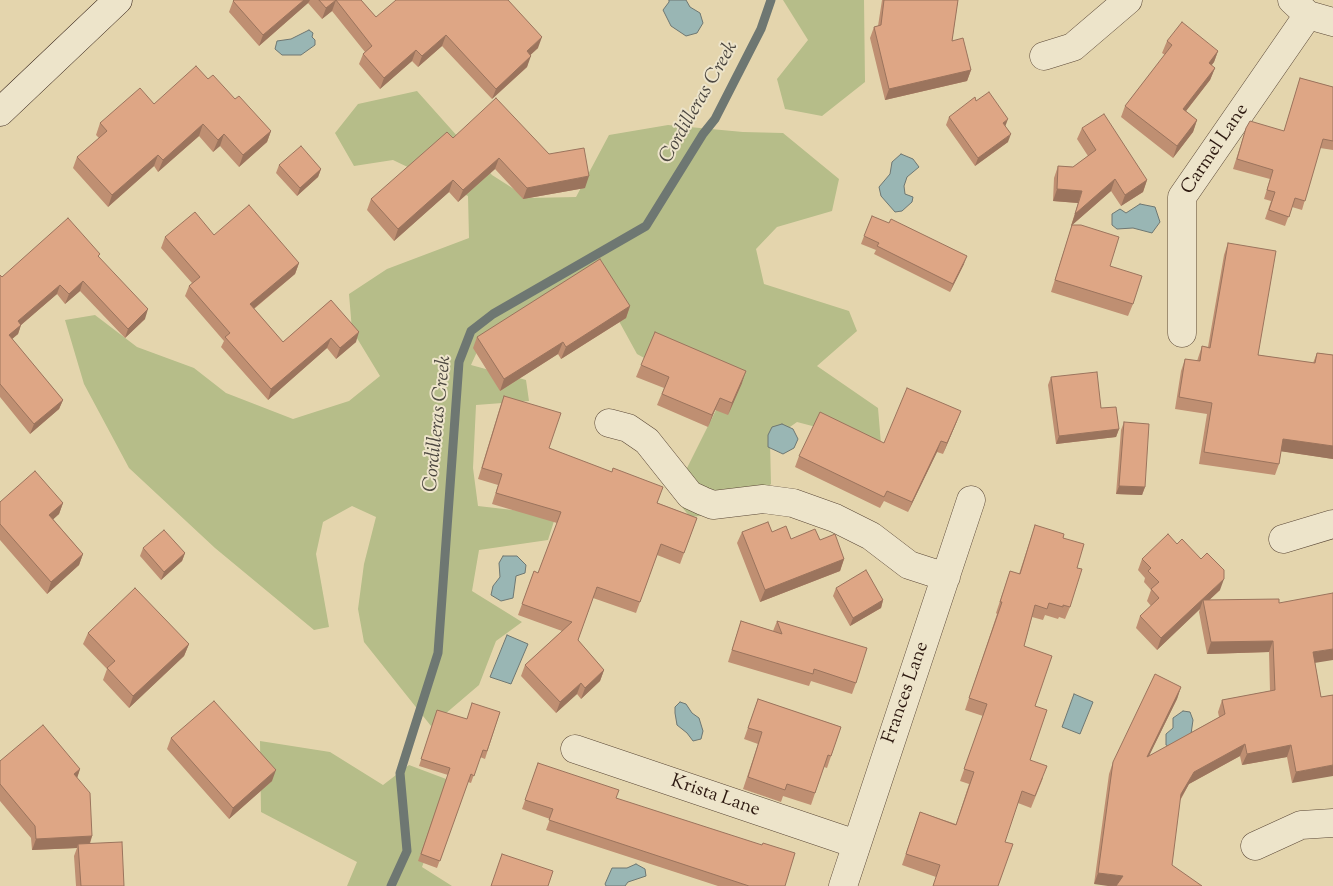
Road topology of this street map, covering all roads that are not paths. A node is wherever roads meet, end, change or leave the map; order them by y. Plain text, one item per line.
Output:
1 (118, 0) edge
2 (1128, 0) edge
3 (1311, 12) edge
4 (1044, 56) dead end
5 (0, 112) edge
6 (1182, 333) dead end
7 (609, 423) dead end
8 (971, 500) dead end
9 (1333, 524) edge
10 (1283, 539) dead end
11 (946, 578) junction
12 (575, 750) dead end
13 (1333, 823) edge
14 (856, 844) junction
15 (1255, 846) dead end
16 (843, 886) edge

1 - 5 street
2 - 4 street
3 - 6 street, Carmel Lane
7 - 11 street
8 - 11 street, Frances Lane
9 - 10 street
11 - 14 street, Frances Lane
12 - 14 street, Krista Lane
13 - 15 street
14 - 16 street, Frances Lane

